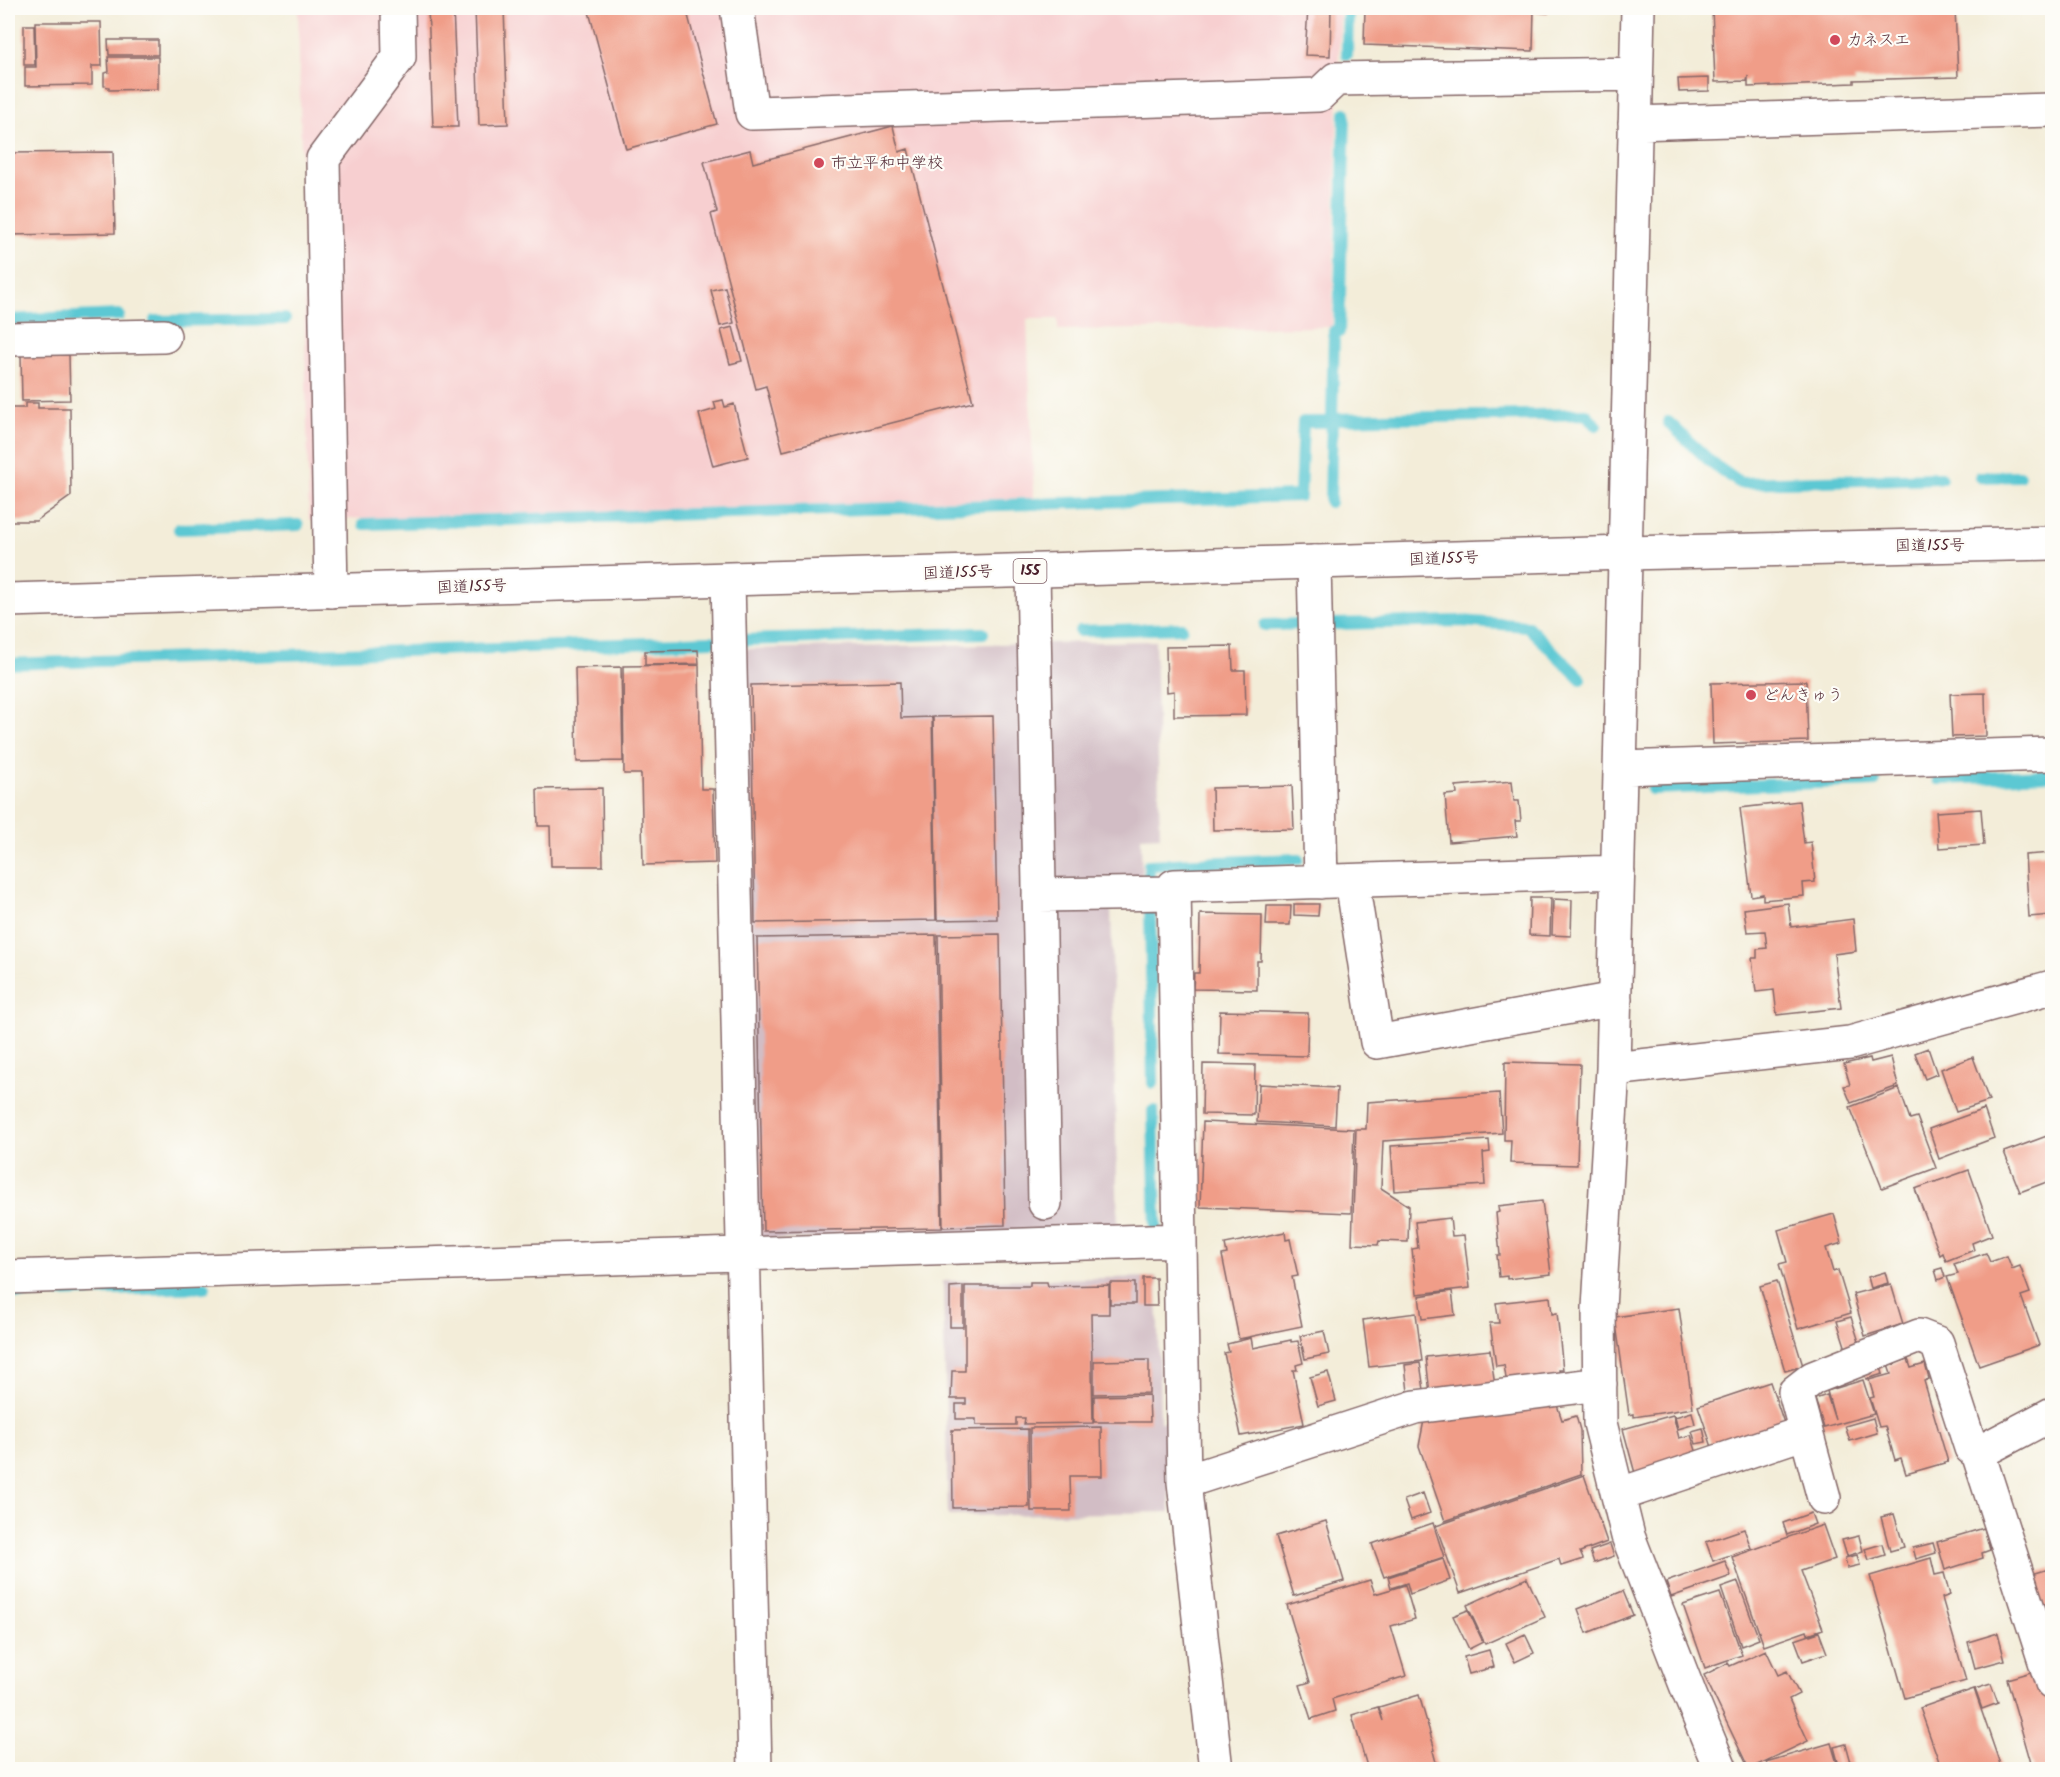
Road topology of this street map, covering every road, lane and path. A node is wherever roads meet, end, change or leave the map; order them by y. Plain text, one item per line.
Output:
1 (398, 8) edge
2 (737, 8) edge
3 (1638, 8) edge
4 (1636, 74) junction
5 (2052, 110) edge
6 (1635, 123) junction
7 (164, 336) dead end
8 (8, 339) edge
9 (2052, 543) edge
10 (1626, 553) junction
11 (1314, 562) junction
12 (1033, 571) junction
13 (728, 580) junction
14 (331, 591) junction
15 (8, 600) edge
16 (2052, 754) edge
17 (1621, 768) junction
18 (1618, 872) junction
19 (1336, 881) junction
20 (1174, 892) junction
21 (1039, 895) junction
22 (2052, 987) edge
23 (1615, 999) junction
24 (1613, 1069) junction
25 (1045, 1203) dead end
26 (1180, 1240) junction
27 (744, 1254) junction
28 (8, 1277) edge
29 (1600, 1384) junction
30 (2052, 1414) edge
31 (1806, 1432) junction
32 (1978, 1453) junction
33 (1184, 1482) junction
34 (1618, 1495) junction
35 (1824, 1498) dead end
36 (2052, 1683) edge
37 (755, 1770) edge
38 (1216, 1770) edge
39 (1721, 1770) edge

1 - 14 main road
2 - 4 main road
3 - 4 main road
4 - 6 main road
5 - 6 main road
6 - 10 main road
7 - 8 main road
9 - 10 main road, 国道155号 / 155
10 - 11 main road, 国道155号 / 155
10 - 17 main road
11 - 12 main road, 国道155号 / 155
11 - 19 main road
12 - 13 main road, 国道155号 / 155
12 - 21 main road
13 - 14 main road, 国道155号 / 155
13 - 27 main road
14 - 15 main road, 国道155号 / 155
16 - 17 main road
17 - 18 main road
18 - 19 main road
18 - 23 main road
19 - 20 main road
19 - 23 main road
20 - 21 main road
20 - 26 main road
21 - 25 main road
22 - 24 main road
23 - 24 main road
24 - 29 main road
26 - 27 main road
26 - 33 main road
27 - 28 main road
27 - 37 main road
29 - 33 main road
29 - 34 main road
30 - 32 main road
31 - 32 main road
31 - 34 main road
31 - 35 main road
32 - 36 main road
33 - 38 main road
34 - 39 main road

